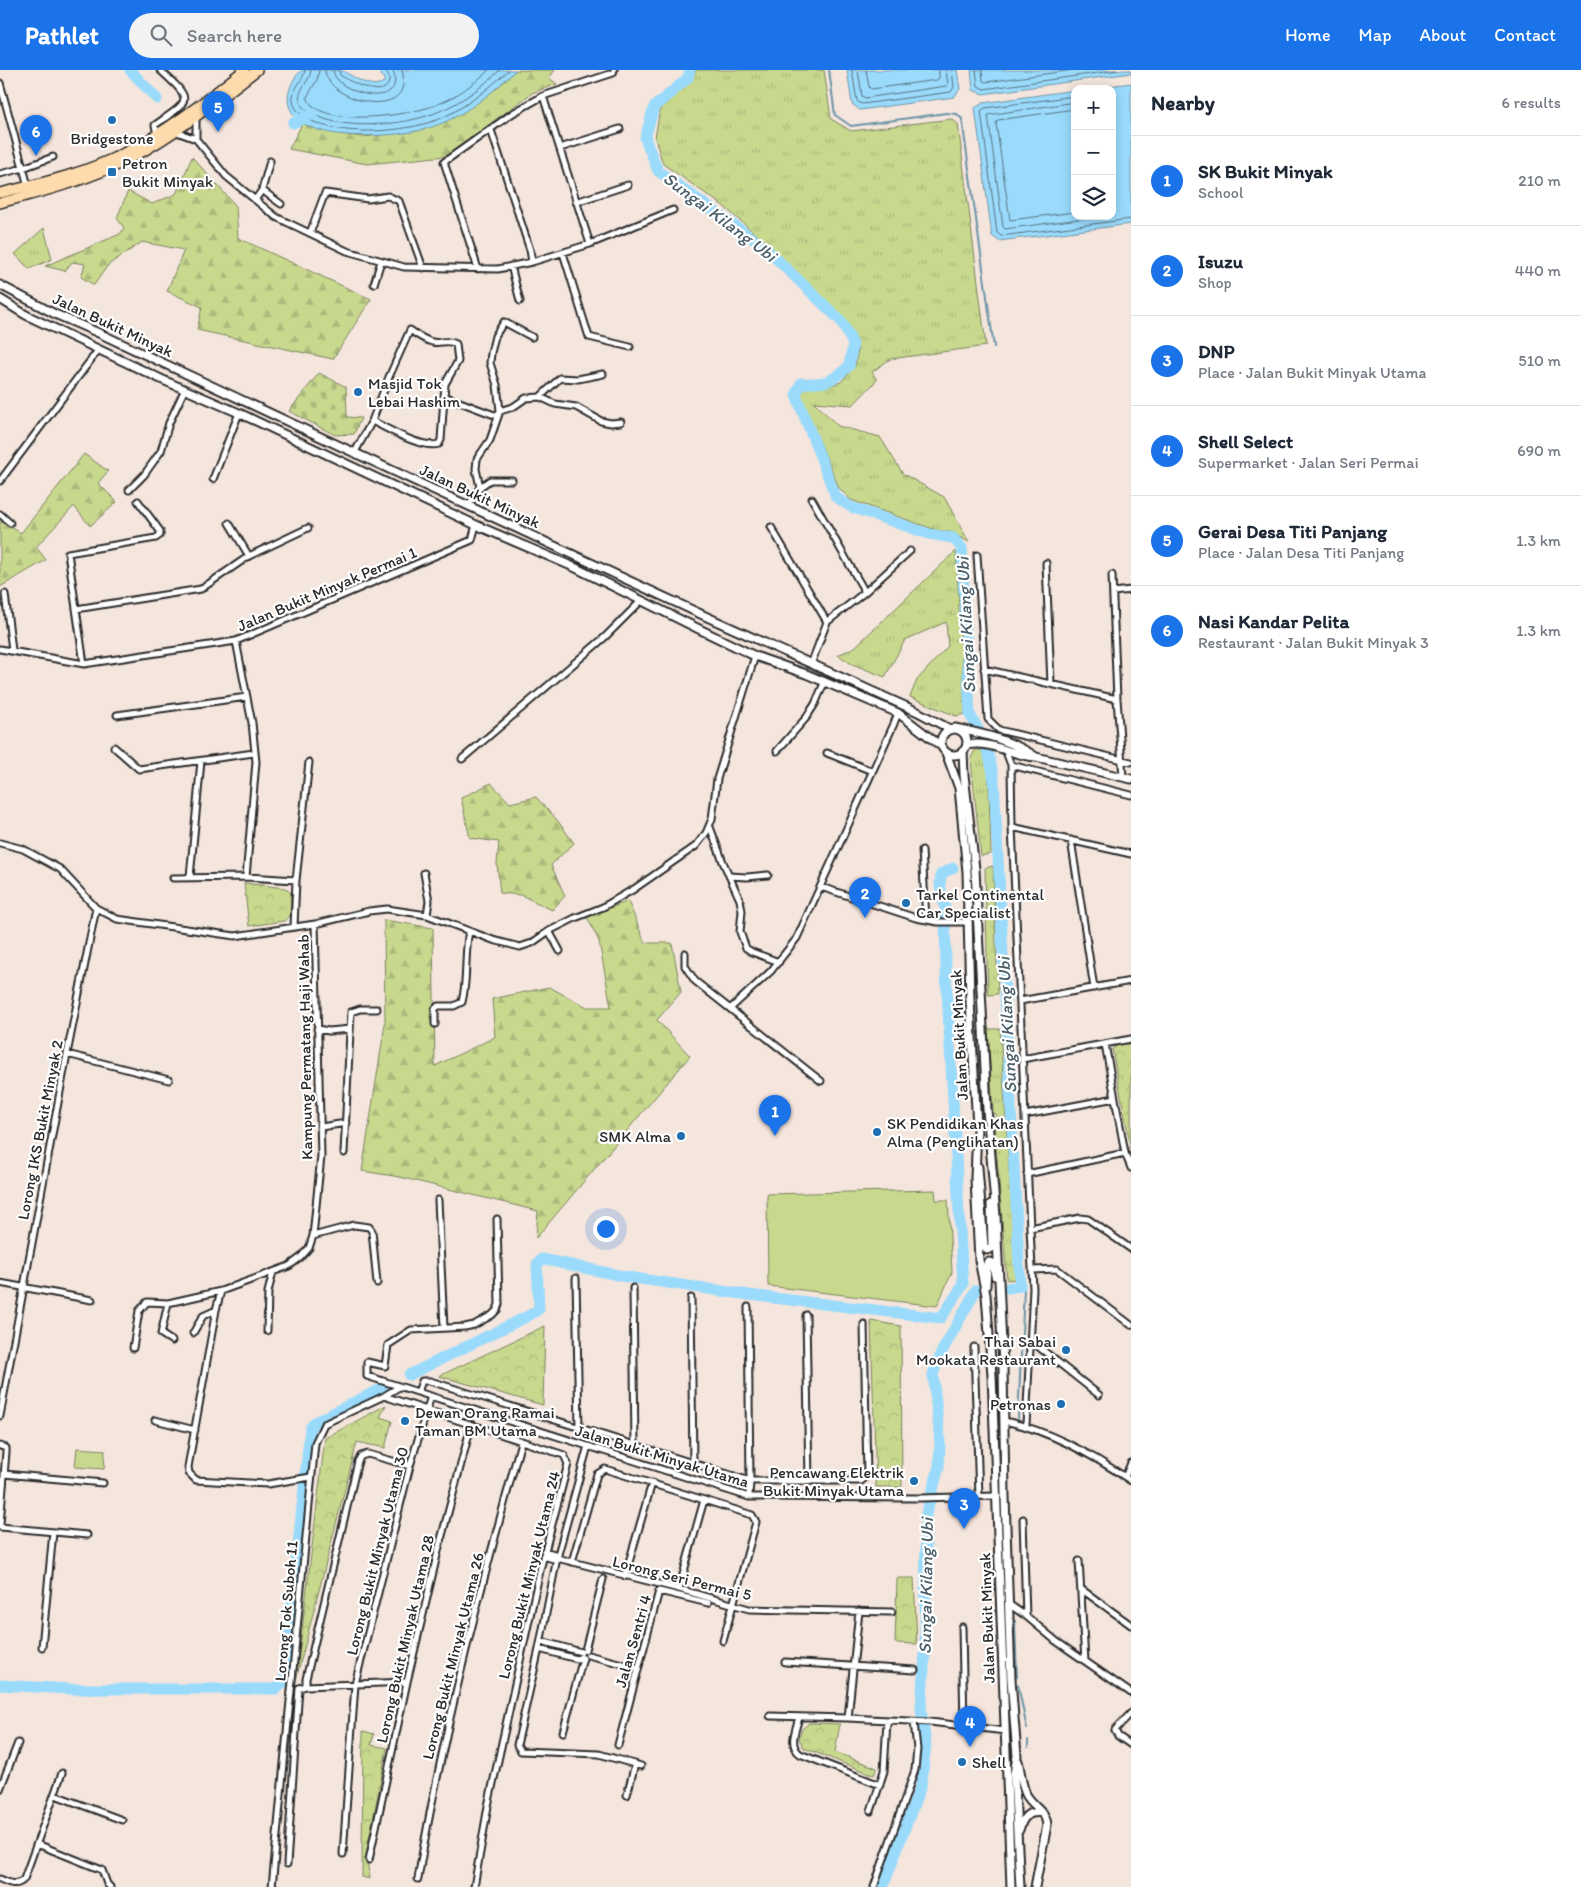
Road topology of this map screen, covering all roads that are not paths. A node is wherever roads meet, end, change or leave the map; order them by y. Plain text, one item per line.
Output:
1 (160, 70) edge
2 (244, 70) edge
3 (257, 70) edge
4 (614, 70) edge
5 (0, 83) edge
6 (543, 96) junction
7 (2, 102) edge
8 (196, 115) junction
9 (620, 129) dead end
10 (491, 130) junction
11 (173, 131) junction
12 (158, 132) junction
13 (196, 139) junction
14 (560, 148) junction
15 (52, 158) dead end
16 (270, 161) dead end
17 (23, 168) junction
18 (0, 174) edge
19 (628, 185) dead end
20 (28, 186) junction
21 (262, 190) junction
22 (0, 193) edge
23 (255, 200) junction
24 (576, 202) junction
25 (0, 203) edge
26 (282, 204) dead end
27 (673, 210) dead end
28 (310, 233) junction
29 (590, 244) junction
30 (563, 253) junction
31 (381, 261) junction
32 (532, 262) junction
33 (511, 266) junction
34 (423, 268) junction
35 (478, 269) junction
36 (374, 284) dead end
37 (0, 285) edge
38 (0, 299) edge
39 (520, 301) dead end
40 (532, 337) dead end
41 (630, 347) dead end
42 (99, 349) junction
43 (604, 374) dead end
44 (185, 389) junction
45 (228, 394) junction
46 (444, 396) junction
47 (540, 397) junction
48 (244, 401) junction
49 (224, 407) junction
50 (239, 413) junction
51 (499, 414) junction
52 (372, 421) junction
53 (621, 422) dead end
54 (355, 452) junction
55 (213, 479) dead end
56 (512, 480) dead end
57 (0, 481) edge
58 (480, 487) junction
59 (129, 490) dead end
60 (812, 499) dead end
61 (138, 501) dead end
62 (469, 506) junction
63 (0, 514) edge
64 (10, 523) dead end
65 (229, 523) dead end
66 (476, 525) junction
67 (771, 527) dead end
68 (308, 528) dead end
69 (910, 551) dead end
70 (977, 555) dead end
71 (249, 556) junction
72 (1046, 563) dead end
73 (1112, 574) dead end
74 (1131, 590) edge
75 (865, 592) junction
76 (1113, 592) junction
77 (5, 594) dead end
78 (640, 601) junction
79 (76, 609) junction
80 (827, 622) junction
81 (236, 641) junction
82 (0, 649) edge
83 (12, 650) junction
84 (756, 656) junction
85 (84, 664) junction
86 (811, 664) junction
87 (984, 670) junction
88 (825, 681) junction
89 (1051, 684) junction
90 (247, 697) junction
91 (1117, 700) junction
92 (898, 713) junction
93 (117, 715) dead end
94 (952, 728) junction
95 (114, 747) dead end
96 (965, 748) junction
97 (1001, 748) junction
98 (944, 750) junction
99 (777, 752) dead end
100 (254, 753) junction
101 (827, 753) dead end
102 (1036, 758) junction
103 (462, 759) dead end
104 (201, 760) junction
105 (1122, 760) junction
106 (309, 762) dead end
107 (1131, 762) edge
108 (1011, 765) junction
109 (872, 771) junction
110 (1127, 778) edge
111 (1131, 795) edge
112 (710, 827) junction
113 (1012, 827) junction
114 (1071, 840) junction
115 (0, 843) edge
116 (922, 850) dead end
117 (1131, 854) edge
118 (424, 873) dead end
119 (768, 875) dead end
120 (730, 876) junction
121 (190, 877) junction
122 (246, 877) junction
123 (173, 878) dead end
124 (296, 880) junction
125 (821, 887) junction
126 (96, 908) junction
127 (427, 915) junction
128 (926, 920) junction
129 (968, 922) junction
130 (315, 924) junction
131 (294, 927) junction
132 (469, 931) junction
133 (549, 931) junction
134 (560, 951) dead end
135 (685, 953) dead end
136 (779, 962) junction
137 (1131, 981) edge
138 (1094, 988) junction
139 (1020, 1001) junction
140 (731, 1008) junction
141 (377, 1009) dead end
142 (435, 1024) dead end
143 (317, 1029) junction
144 (350, 1029) junction
145 (1131, 1039) edge
146 (1105, 1044) junction
147 (67, 1054) junction
148 (1022, 1059) junction
149 (169, 1080) dead end
150 (821, 1081) dead end
151 (1115, 1098) junction
152 (1025, 1115) junction
153 (346, 1123) junction
154 (321, 1126) junction
155 (344, 1153) dead end
156 (1124, 1153) junction
157 (977, 1159) junction
158 (1131, 1168) edge
159 (1027, 1174) junction
160 (993, 1178) junction
161 (438, 1200) dead end
162 (497, 1219) dead end
163 (1030, 1228) junction
164 (313, 1236) junction
165 (1131, 1249) edge
166 (1033, 1270) junction
167 (273, 1272) junction
168 (576, 1278) dead end
169 (377, 1283) dead end
170 (0, 1284) edge
171 (24, 1288) junction
172 (633, 1288) dead end
173 (221, 1291) junction
174 (986, 1295) junction
175 (999, 1296) junction
176 (691, 1298) dead end
177 (92, 1300) dead end
178 (168, 1303) junction
179 (748, 1307) dead end
180 (216, 1310) junction
181 (806, 1315) dead end
182 (864, 1324) dead end
183 (1131, 1325) edge
184 (444, 1328) junction
185 (267, 1331) dead end
186 (192, 1333) dead end
187 (1030, 1340) junction
188 (172, 1341) dead end
189 (974, 1347) dead end
190 (133, 1348) dead end
191 (400, 1387) junction
192 (418, 1392) junction
193 (1099, 1395) dead end
194 (384, 1396) junction
195 (431, 1396) junction
196 (427, 1410) junction
197 (0, 1416) edge
198 (155, 1420) dead end
199 (1004, 1421) junction
200 (1026, 1425) junction
201 (471, 1426) junction
202 (579, 1428) junction
203 (195, 1430) junction
204 (521, 1442) junction
205 (0, 1446) edge
206 (588, 1446) junction
207 (635, 1446) junction
208 (1131, 1463) edge
209 (693, 1465) junction
210 (410, 1466) junction
211 (4, 1474) junction
212 (309, 1477) junction
213 (1125, 1477) junction
214 (750, 1481) junction
215 (1131, 1481) edge
216 (809, 1482) junction
217 (103, 1483) dead end
218 (652, 1483) junction
219 (995, 1496) junction
220 (749, 1497) junction
221 (979, 1497) junction
222 (704, 1500) junction
223 (1022, 1519) dead end
224 (0, 1525) edge
225 (53, 1532) junction
226 (87, 1535) dead end
227 (544, 1554) junction
228 (557, 1558) junction
229 (1079, 1561) dead end
230 (572, 1562) junction
231 (625, 1576) junction
232 (603, 1579) dead end
233 (679, 1589) junction
234 (1081, 1589) junction
235 (708, 1604) dead end
236 (732, 1604) junction
237 (1010, 1605) junction
238 (859, 1611) junction
239 (892, 1612) dead end
240 (1026, 1616) junction
241 (1131, 1625) edge
242 (962, 1627) dead end
243 (541, 1641) junction
244 (723, 1641) dead end
245 (42, 1648) dead end
246 (539, 1649) junction
247 (584, 1654) junction
248 (1085, 1661) junction
249 (786, 1662) dead end
250 (853, 1665) junction
251 (638, 1668) junction
252 (915, 1670) dead end
253 (406, 1682) junction
254 (356, 1684) junction
255 (306, 1686) junction
256 (1131, 1693) edge
257 (1131, 1713) edge
258 (770, 1716) dead end
259 (799, 1717) junction
260 (848, 1718) junction
261 (887, 1721) junction
262 (915, 1722) junction
263 (964, 1727) junction
264 (1005, 1731) junction
265 (563, 1732) dead end
266 (18, 1743) dead end
267 (618, 1745) dead end
268 (1131, 1745) edge
269 (1016, 1756) junction
270 (635, 1764) junction
271 (641, 1766) dead end
272 (62, 1773) dead end
273 (880, 1785) junction
274 (0, 1789) edge
275 (55, 1795) junction
276 (627, 1795) dead end
277 (870, 1811) dead end
278 (1043, 1814) junction
279 (122, 1820) dead end
280 (1018, 1834) junction
281 (37, 1844) junction
282 (344, 1854) dead end
283 (369, 1860) dead end
284 (287, 1864) dead end
285 (0, 1879) edge
286 (418, 1879) dead end
287 (110, 1887) edge
288 (272, 1887) edge
289 (474, 1887) edge
290 (874, 1887) edge
291 (1011, 1887) edge
292 (1020, 1887) edge
293 (1035, 1887) edge

1 - 12 street
2 - 12 highway
3 - 8 highway
4 - 6 street
5 - 7 street
6 - 10 street
6 - 14 street
7 - 17 street
8 - 11 highway
8 - 13 street
9 - 14 street
10 - 32 street
10 - 35 street
11 - 13 street
11 - 25 highway
12 - 20 highway
13 - 23 street
14 - 24 street
15 - 17 street
16 - 21 street
17 - 18 street
17 - 20 street
19 - 24 street
20 - 22 highway
21 - 23 street
21 - 26 street
23 - 28 street
24 - 29 street
27 - 29 street
28 - 31 street
28 - 34 street
29 - 30 street
30 - 32 street
30 - 41 street
31 - 34 street
31 - 36 street
32 - 33 street
33 - 35 street
33 - 39 street
34 - 35 street
37 - 45 main road, Jalan Bukit Minyak
38 - 42 main road, Jalan Bukit Minyak
40 - 51 street
42 - 44 main road, Jalan Bukit Minyak
42 - 57 street
43 - 47 street
44 - 49 main road, Jalan Bukit Minyak
44 - 59 street
45 - 48 main road, Jalan Bukit Minyak
45 - 49 main road
46 - 51 street
46 - 52 street
46 - 52 street
47 - 51 street
47 - 53 street
48 - 50 main road
48 - 54 main road, Jalan Bukit Minyak
49 - 50 main road, Jalan Bukit Minyak
50 - 55 street
50 - 66 main road, Jalan Bukit Minyak
51 - 58 street
52 - 54 street
54 - 62 main road, Jalan Bukit Minyak
56 - 58 street
58 - 62 street
60 - 75 street
61 - 79 street
62 - 86 main road, Jalan Bukit Minyak
63 - 64 street
65 - 71 street
66 - 78 main road, Jalan Bukit Minyak
66 - 81 street, Jalan Bukit Minyak Permai 1
67 - 80 street
68 - 71 street
69 - 75 street
70 - 87 street
71 - 79 street
72 - 89 street
73 - 76 street
74 - 76 street
75 - 80 street
76 - 91 street
77 - 83 street
78 - 84 main road, Jalan Bukit Minyak
78 - 103 street
79 - 85 street
80 - 86 street
81 - 85 street, Jalan Bukit Minyak Permai 1
81 - 90 street
82 - 83 street, Jalan Bukit Minyak Permai 1
83 - 85 street, Jalan Bukit Minyak Permai 1
84 - 88 main road, Jalan Bukit Minyak
84 - 112 street
86 - 94 main road, Jalan Bukit Minyak
87 - 89 street
87 - 105 street
88 - 92 main road, Jalan Bukit Minyak
88 - 99 street
89 - 91 street
90 - 93 street
90 - 100 street
91 - 105 street
92 - 98 main road, Jalan Bukit Minyak
92 - 109 street
94 - 96 main road
94 - 98 main road
94 - 102 main road
95 - 104 street
96 - 97 main road
96 - 98 main road
96 - 160 main road, Jalan Bukit Minyak
97 - 102 main road
97 - 108 street
98 - 129 main road, Jalan Bukit Minyak
100 - 104 street
100 - 122 street
101 - 109 street
102 - 110 main road
104 - 121 street
105 - 107 street
105 - 110 street
106 - 124 street
108 - 111 street
108 - 113 street
109 - 125 street
112 - 120 street
112 - 133 street
113 - 114 street
113 - 139 street
114 - 117 street
114 - 138 street
115 - 126 street
116 - 128 street
118 - 127 street
119 - 120 street
120 - 136 street
121 - 122 street
121 - 123 street
122 - 124 street
124 - 131 street
125 - 128 street
125 - 136 street
126 - 131 street
126 - 147 street, Lorong IKS Bukit Minyak 2
127 - 130 street
127 - 132 street
128 - 129 street
129 - 157 main road, Jalan Bukit Minyak
130 - 131 street
130 - 143 street, Kampung Permatang Haji Wahab
132 - 133 street
132 - 142 street
133 - 134 street
135 - 140 street
136 - 140 street
137 - 138 street
138 - 139 street
139 - 148 street
140 - 150 street
141 - 144 street
143 - 144 street
143 - 154 street, Kampung Permatang Haji Wahab
144 - 153 street
145 - 146 street
146 - 148 street
146 - 151 street
147 - 149 street
147 - 171 street, Lorong IKS Bukit Minyak 2
148 - 152 street
151 - 152 street
151 - 156 street
152 - 159 street
153 - 154 street
153 - 155 street
154 - 164 street, Kampung Permatang Haji Wahab
156 - 158 street
156 - 159 street
157 - 160 main road
157 - 174 main road, Jalan Bukit Minyak
159 - 163 street
160 - 175 main road, Jalan Bukit Minyak
161 - 184 street
162 - 184 street
163 - 165 street
163 - 166 street
164 - 167 street
164 - 169 street
166 - 183 street
166 - 187 street
167 - 173 street
167 - 185 street
168 - 202 street
170 - 171 street
171 - 177 street
171 - 197 street, Lorong IKS Bukit Minyak 2
172 - 207 street
173 - 178 street
173 - 180 street
174 - 175 main road
174 - 219 main road, Jalan Bukit Minyak
175 - 199 main road, Jalan Bukit Minyak
176 - 209 street
178 - 188 street
178 - 190 street
179 - 214 street
180 - 186 street
180 - 203 street
181 - 216 street
182 - 216 street, Jalan Bukit Minyak Utama
184 - 191 street, Jalan Bukit Minyak Utama
187 - 193 street
187 - 200 street
189 - 221 street
191 - 192 street, Jalan Bukit Minyak Utama
191 - 194 street, Lorong Tok Suboh 11
192 - 195 street, Jalan Bukit Minyak Utama
192 - 202 street, Jalan Bukit Minyak Utama
194 - 196 street, Lorong Bukit Minyak Utama 24
194 - 212 street, Lorong Tok Suboh 11
195 - 196 street, Lorong Bukit Minyak Utama 30
195 - 206 street, Jalan Bukit Minyak Utama
196 - 201 street, Lorong Bukit Minyak Utama 24
196 - 210 street, Lorong Bukit Minyak Utama 30
198 - 203 street
199 - 200 street
199 - 237 main road, Jalan Bukit Minyak
200 - 213 street
201 - 204 street, Lorong Bukit Minyak Utama 24
201 - 253 street, Lorong Bukit Minyak Utama 28
202 - 207 street, Jalan Bukit Minyak Utama
203 - 212 street
204 - 227 street, Lorong Bukit Minyak Utama 24
204 - 286 street, Lorong Bukit Minyak Utama 26
205 - 211 street
206 - 220 street, Jalan Bukit Minyak Utama
206 - 228 street
207 - 209 street, Jalan Bukit Minyak Utama
208 - 213 street
209 - 214 street, Jalan Bukit Minyak Utama
210 - 254 street, Lorong Bukit Minyak Utama 30
210 - 255 street
211 - 217 street
211 - 224 street
212 - 288 street, Lorong Tok Suboh 11
213 - 215 street
214 - 216 street, Jalan Bukit Minyak Utama
214 - 220 street
218 - 222 street
218 - 230 street
218 - 231 street
219 - 221 street, Jalan Bukit Minyak Utama
219 - 264 main road, Jalan Bukit Minyak
220 - 221 street, Jalan Bukit Minyak Utama
222 - 233 street
222 - 236 street
223 - 240 street
224 - 225 street
225 - 226 street
225 - 245 street
227 - 228 street, Lorong Seri Permai 5
227 - 289 street, Lorong Bukit Minyak Utama 24
228 - 230 street, Lorong Seri Permai 5
228 - 243 street
229 - 234 street
230 - 231 street, Lorong Seri Permai 5
231 - 233 street, Lorong Seri Permai 5
232 - 247 street
233 - 236 street, Lorong Seri Permai 5
234 - 241 street
234 - 248 street
235 - 251 street, Jalan Sentri 4
236 - 238 street, Lorong Seri Permai 5
236 - 244 street
237 - 240 street
237 - 269 main road, Jalan Bukit Minyak
238 - 239 street, Lorong Seri Permai 5
238 - 250 street
240 - 248 street
242 - 263 street
243 - 246 street
243 - 247 street
246 - 247 street
246 - 270 street
247 - 251 street
247 - 265 street
248 - 256 street
249 - 250 street
250 - 252 street
250 - 260 street
251 - 267 street, Jalan Sentri 4
253 - 254 street
253 - 283 street, Lorong Bukit Minyak Utama 28
254 - 255 street
254 - 282 street, Lorong Bukit Minyak Utama 30
255 - 284 street
257 - 268 street
258 - 259 street
259 - 260 street
259 - 273 street
260 - 261 street
261 - 262 street
261 - 273 street
262 - 263 street
262 - 290 street
263 - 264 street
264 - 291 main road, Jalan Bukit Minyak
266 - 274 street
269 - 278 main road
269 - 280 main road, Jalan Bukit Minyak
270 - 271 street
270 - 276 street
272 - 275 street
273 - 277 street
275 - 279 street
275 - 281 street
278 - 280 main road
278 - 293 main road
280 - 292 main road, Jalan Bukit Minyak
281 - 285 street
281 - 287 street

